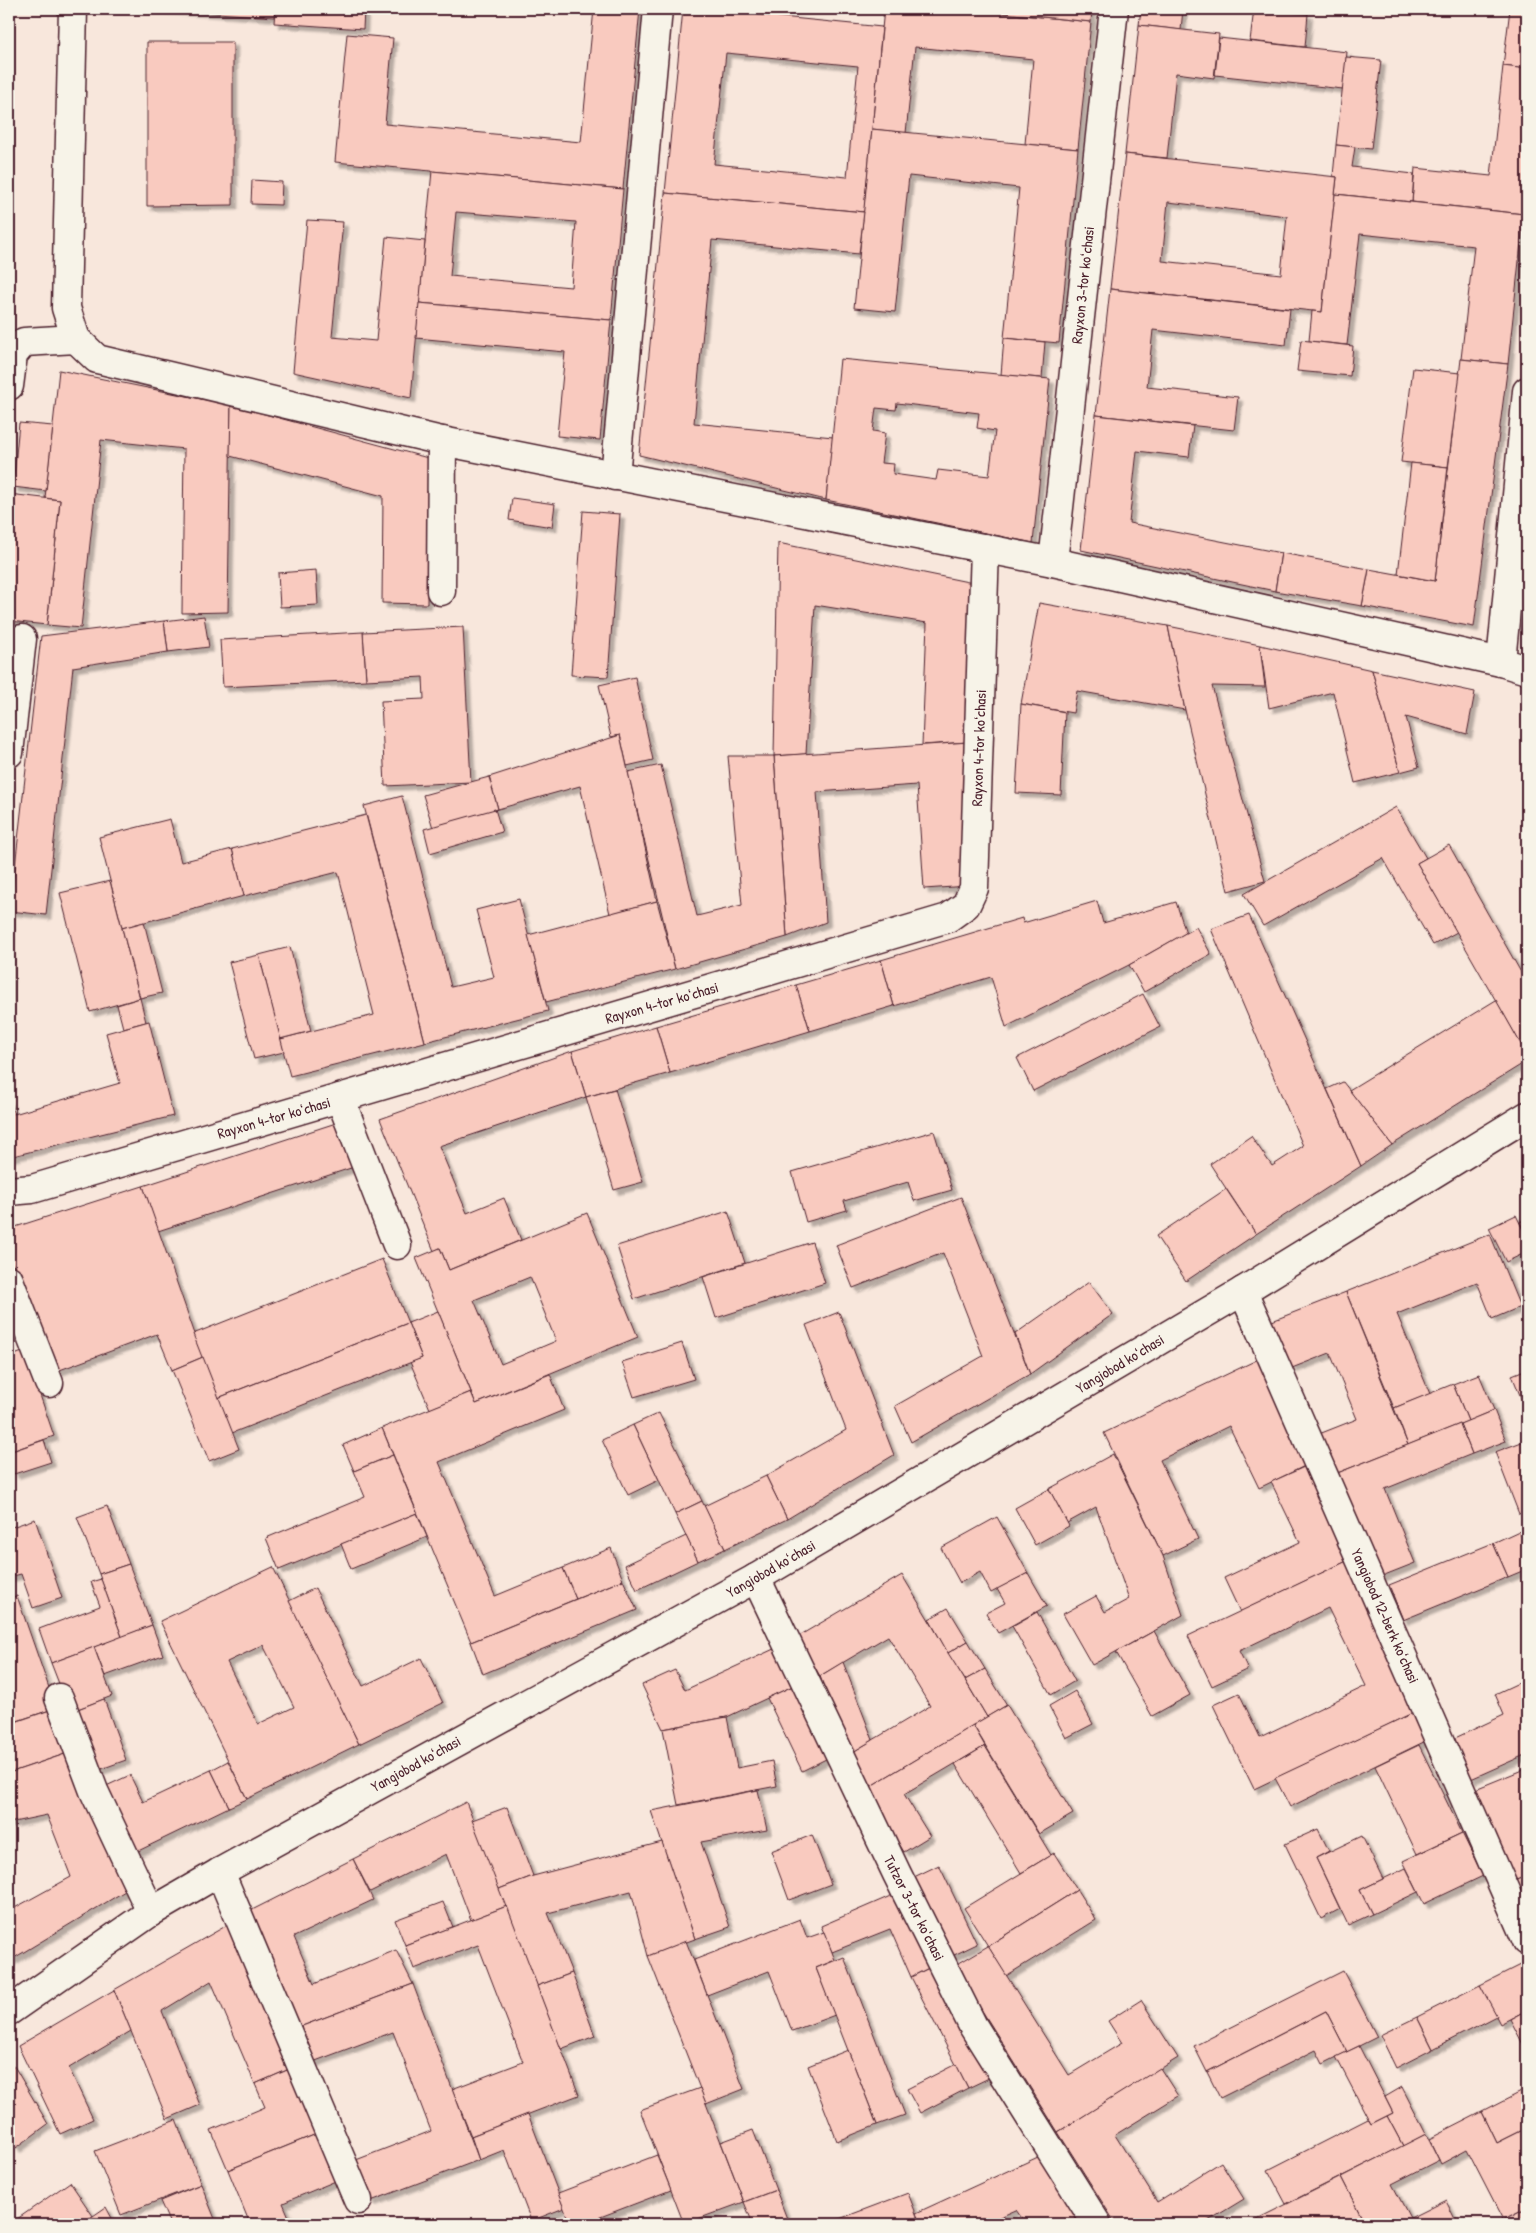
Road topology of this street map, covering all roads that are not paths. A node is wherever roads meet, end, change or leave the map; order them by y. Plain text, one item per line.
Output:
1 (70, 9) edge
2 (658, 9) edge
3 (1114, 9) edge
4 (76, 339) junction
5 (9, 386) edge
6 (1527, 391) edge
7 (442, 441) junction
8 (615, 476) junction
9 (985, 548) junction
10 (1053, 562) junction
11 (441, 591) dead end
12 (22, 639) dead end
13 (1501, 662) junction
14 (1527, 670) edge
15 (9, 753) edge
16 (340, 1098) junction
17 (1527, 1116) edge
18 (9, 1191) edge
19 (397, 1245) dead end
20 (9, 1280) edge
21 (1243, 1291) junction
22 (49, 1383) dead end
23 (756, 1578) junction
24 (60, 1698) dead end
25 (220, 1872) junction
26 (151, 1912) junction
27 (1527, 1941) edge
28 (9, 2011) edge
29 (358, 2200) dead end
30 (1097, 2224) edge

1 - 4 street
2 - 8 street
3 - 10 street, Rayxon 3-tor koʻchasi
4 - 5 street
4 - 7 street
6 - 13 street
7 - 8 street
7 - 11 street
8 - 9 street
9 - 10 street
9 - 16 street, Rayxon 4-tor koʻchasi
10 - 13 street
12 - 15 street
13 - 14 street
16 - 18 street, Rayxon 4-tor koʻchasi
16 - 19 street
17 - 21 street, Yangiobod koʻchasi
20 - 22 street
21 - 23 street, Yangiobod koʻchasi
21 - 27 street, Yangiobod 12-berk koʻchasi
23 - 25 street, Yangiobod koʻchasi
23 - 30 street, Tutzor 3-tor koʻchasi
24 - 26 street
25 - 26 street, Yangiobod koʻchasi
25 - 29 street
26 - 28 street, Yangiobod koʻchasi

